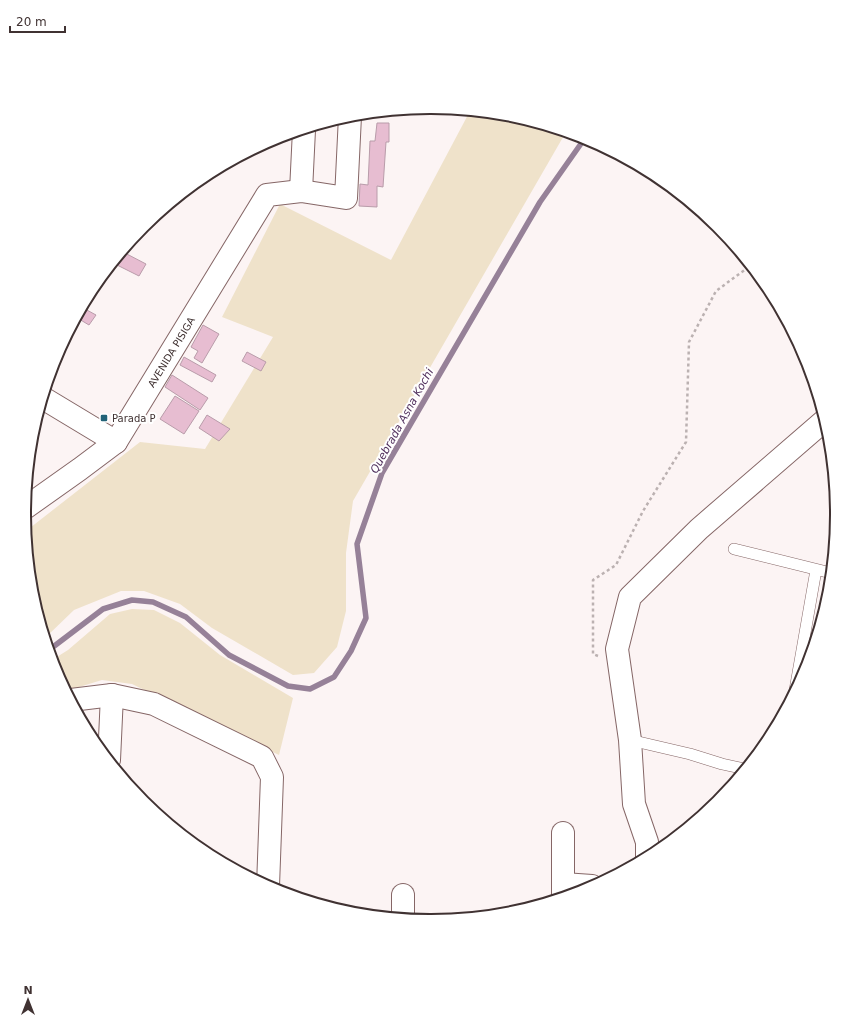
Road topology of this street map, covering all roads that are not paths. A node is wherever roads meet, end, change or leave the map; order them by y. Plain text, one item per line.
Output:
1 (350, 123) edge
2 (304, 135) edge
3 (301, 191) junction
4 (48, 401) edge
5 (819, 425) edge
6 (116, 442) junction
7 (31, 503) edge
8 (734, 549) dead end
9 (816, 570) junction
10 (826, 572) edge
11 (798, 670) edge
12 (112, 695) junction
13 (77, 699) edge
14 (630, 740) junction
15 (109, 751) edge
16 (739, 768) edge
17 (563, 833) dead end
18 (647, 849) edge
19 (268, 879) edge
20 (563, 890) edge
21 (403, 895) dead end
22 (403, 913) edge

1 - 3 street, AVENIDA PISIGA
2 - 3 street
3 - 6 street, AVENIDA PISIGA
4 - 6 street
5 - 14 street
6 - 7 street, AVENIDA PISIGA
8 - 9 lane
9 - 10 lane
9 - 11 lane
12 - 13 street
12 - 15 street
12 - 19 street
14 - 16 lane
14 - 18 street
17 - 20 street
21 - 22 street

